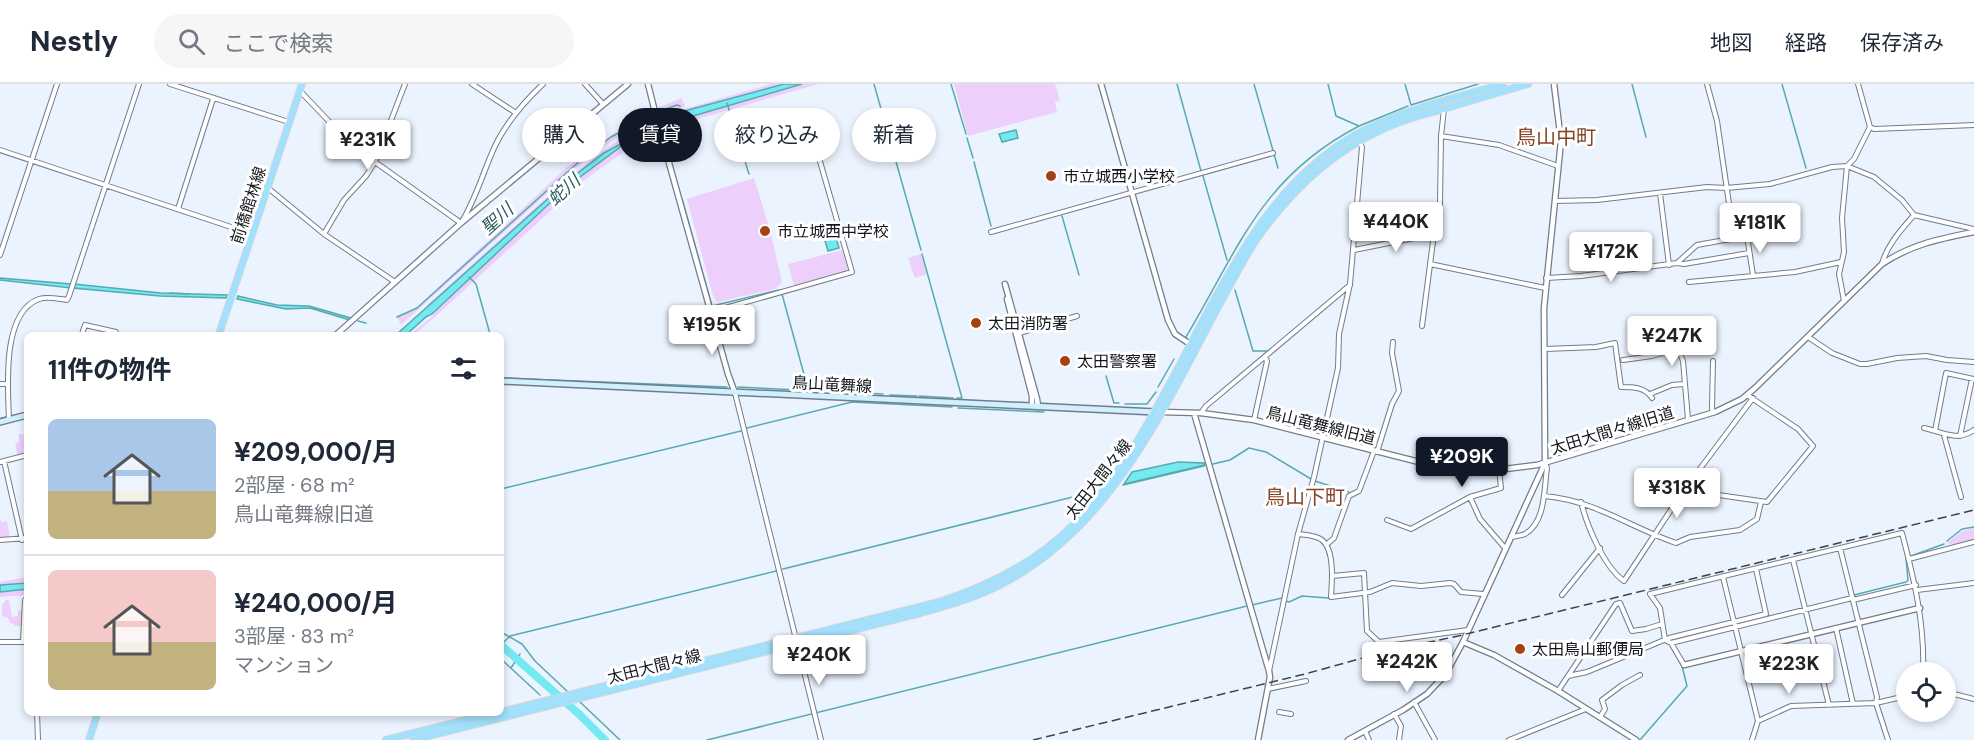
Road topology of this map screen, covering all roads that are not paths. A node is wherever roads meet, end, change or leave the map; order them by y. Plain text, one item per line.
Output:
1 (57, 84) edge
2 (138, 84) edge
3 (170, 84) edge
4 (405, 84) edge
5 (472, 84) edge
6 (543, 84) edge
7 (585, 84) edge
8 (628, 84) edge
9 (648, 84) edge
10 (1101, 84) edge
11 (1503, 84) edge
12 (1528, 84) edge
13 (1554, 84) edge
14 (1707, 84) edge
15 (1858, 84) edge
16 (301, 87) edge
17 (213, 99) junction
18 (603, 104) junction
19 (1444, 108) junction
20 (516, 113) junction
21 (290, 122) junction
22 (1974, 125) edge
23 (1870, 127) junction
24 (1441, 136) junction
25 (1359, 141) junction
26 (0, 150) edge
27 (1273, 153) dead end
28 (32, 161) junction
29 (375, 162) junction
30 (820, 162) edge
31 (1558, 166) junction
32 (1847, 166) junction
33 (105, 185) junction
34 (268, 188) junction
35 (1726, 188) junction
36 (1132, 193) junction
37 (1660, 193) junction
38 (1555, 201) junction
39 (178, 209) junction
40 (1914, 215) junction
41 (461, 223) junction
42 (1974, 230) edge
43 (991, 232) dead end
44 (253, 234) junction
45 (324, 234) junction
46 (1434, 234) junction
47 (1734, 238) junction
48 (1354, 250) junction
49 (1749, 253) junction
50 (0, 255) edge
51 (1841, 262) junction
52 (1677, 263) junction
53 (1430, 264) junction
54 (1882, 264) junction
55 (1669, 265) junction
56 (1753, 275) junction
57 (1546, 278) junction
58 (395, 282) junction
59 (1689, 282) dead end
60 (1350, 284) junction
61 (1545, 288) junction
62 (1845, 302) junction
63 (711, 312) junction
64 (1077, 316) dead end
65 (1422, 326) dead end
66 (96, 327) junction
67 (83, 332) edge
68 (95, 332) edge
69 (116, 332) edge
70 (220, 332) edge
71 (339, 332) edge
72 (1017, 334) junction
73 (1808, 337) junction
74 (1393, 342) dead end
75 (1190, 344) junction
76 (1545, 349) junction
77 (1265, 357) junction
78 (1623, 360) dead end
79 (1713, 361) dead end
80 (1974, 362) edge
81 (1973, 379) edge
82 (504, 381) edge
83 (0, 384) edge
84 (8, 384) junction
85 (1684, 384) junction
86 (735, 393) junction
87 (1747, 395) junction
88 (1753, 398) junction
89 (1035, 406) junction
90 (1966, 407) junction
91 (1974, 408) edge
92 (1153, 411) junction
93 (1161, 412) junction
94 (1713, 412) junction
95 (1194, 413) junction
96 (1201, 413) junction
97 (24, 416) edge
98 (1688, 419) junction
99 (9, 420) junction
100 (1254, 420) junction
101 (0, 422) edge
102 (1924, 428) dead end
103 (1974, 430) edge
104 (1935, 431) junction
105 (1944, 435) junction
106 (1323, 436) junction
107 (1960, 436) junction
108 (1375, 451) junction
109 (24, 456) edge
110 (2, 462) edge
111 (1545, 463) junction
112 (1499, 469) junction
113 (1684, 490) junction
114 (1470, 496) junction
115 (1545, 496) junction
116 (1961, 497) dead end
117 (1761, 501) junction
118 (1581, 502) junction
119 (1387, 520) dead end
120 (1298, 534) junction
121 (24, 536) edge
122 (1653, 536) junction
123 (1510, 537) junction
124 (24, 539) edge
125 (0, 540) edge
126 (1974, 542) edge
127 (1326, 545) junction
128 (1505, 548) junction
129 (1600, 548) junction
130 (1840, 548) junction
131 (1909, 559) junction
132 (1793, 560) junction
133 (1756, 569) junction
134 (1332, 576) junction
135 (1723, 577) junction
136 (1974, 583) edge
137 (1916, 587) junction
138 (1366, 593) junction
139 (1484, 594) junction
140 (1562, 595) dead end
141 (1853, 599) junction
142 (1920, 608) junction
143 (1805, 610) junction
144 (1859, 622) junction
145 (1662, 624) junction
146 (1734, 624) junction
147 (1836, 628) junction
148 (1468, 630) junction
149 (1811, 634) junction
150 (1665, 640) junction
151 (797, 641) junction
152 (0, 642) edge
153 (24, 642) edge
154 (1463, 642) junction
155 (1671, 643) junction
156 (1741, 651) junction
157 (1923, 662) edge
158 (1684, 665) joint
159 (1269, 671) junction
160 (1640, 675) dead end
161 (1568, 676) junction
162 (1305, 681) dead end
163 (1268, 689) junction
164 (1558, 691) junction
165 (1956, 694) edge
166 (1896, 698) edge
167 (1974, 699) edge
168 (554, 701) junction
169 (1414, 702) junction
170 (1876, 703) junction
171 (1853, 704) junction
172 (1829, 705) junction
173 (1587, 708) junction
174 (504, 711) edge
175 (1279, 712) dead end
176 (1290, 714) dead end
177 (1394, 714) junction
178 (504, 715) edge
179 (37, 716) edge
180 (97, 716) edge
181 (484, 716) edge
182 (500, 716) edge
183 (1600, 717) junction
184 (1758, 721) junction
185 (1365, 731) junction
186 (38, 740) edge
187 (89, 740) edge
188 (386, 740) edge
189 (413, 740) edge
190 (821, 740) edge
191 (1258, 740) edge
192 (1348, 740) edge
193 (1369, 740) edge
194 (1400, 740) edge
195 (1436, 740) edge
196 (1509, 740) edge
197 (1636, 740) edge
198 (1752, 740) edge
199 (1888, 740) edge

1 - 28 street
2 - 33 street
3 - 17 street
4 - 29 street
5 - 20 street
6 - 20 street
7 - 18 street
8 - 18 street
9 - 63 street
10 - 36 street
11 - 75 main road, 太田大間々線
12 - 19 main road, 太田大間々線
13 - 31 street
14 - 35 street
15 - 23 street
16 - 21 main road, 前橋館林線
16 - 29 street
17 - 21 street
17 - 39 street
18 - 41 street
19 - 24 street
19 - 25 main road, 太田大間々線
20 - 41 street
21 - 34 main road, 前橋館林線
22 - 23 street
23 - 32 street
24 - 31 street
24 - 46 street
25 - 48 street
25 - 93 main road, 太田大間々線
26 - 28 street
27 - 36 street
28 - 33 street
28 - 50 street
29 - 41 street
29 - 45 street
30 - 63 street
31 - 38 street
32 - 35 street
32 - 40 street
32 - 51 street
33 - 39 street
33 - 84 street
34 - 44 main road, 前橋館林線
34 - 45 street
35 - 37 street
35 - 47 street
36 - 43 street
36 - 75 street
37 - 38 street
37 - 55 street
38 - 57 street
39 - 44 street
40 - 42 street
40 - 54 street
41 - 58 street
42 - 54 street, 太田大間々線旧道
44 - 70 main road, 前橋館林線
45 - 58 street
46 - 48 street
46 - 53 street
47 - 49 street
47 - 52 street
48 - 60 street
49 - 52 street
49 - 56 street
51 - 56 street
51 - 62 street
52 - 55 street
53 - 61 street
53 - 65 street
54 - 62 street, 太田大間々線旧道
55 - 57 street
56 - 59 street
57 - 61 street
58 - 71 street
60 - 77 street
60 - 106 street
61 - 76 street
62 - 73 street, 太田大間々線旧道
63 - 86 street
64 - 72 street
66 - 67 street
66 - 68 street
66 - 69 street
72 - 72 street
72 - 89 street
73 - 80 street
73 - 87 street, 太田大間々線旧道
74 - 108 street
75 - 92 main road, 太田大間々線
76 - 85 street
76 - 111 street
77 - 96 street
77 - 100 street
78 - 85 street
79 - 94 street
81 - 90 street
81 - 104 street
82 - 86 main road, 鳥山竜舞線
83 - 84 street
84 - 99 street
85 - 98 street
86 - 89 main road, 鳥山竜舞線
86 - 151 street
87 - 88 street
87 - 94 street, 太田大間々線旧道
88 - 113 street
88 - 117 street
89 - 92 main road, 鳥山竜舞線
90 - 91 street
90 - 107 street
92 - 93 main road, 鳥山竜舞線
92 - 151 main road, 太田大間々線
93 - 95 street, 鳥山竜舞線旧道
93 - 151 main road, 太田大間々線
94 - 98 street, 太田大間々線旧道
95 - 96 street, 鳥山竜舞線旧道
95 - 159 street
96 - 100 street, 鳥山竜舞線旧道
97 - 99 main road
98 - 111 street, 太田大間々線旧道
99 - 101 main road
100 - 106 street, 鳥山竜舞線旧道
102 - 104 street
103 - 107 street
104 - 105 street
105 - 107 street
105 - 116 street
106 - 108 street, 鳥山竜舞線旧道
106 - 120 street
108 - 112 street, 鳥山竜舞線旧道
108 - 127 street
109 - 110 street
110 - 121 street
111 - 112 street, 鳥山竜舞線旧道
111 - 115 street
111 - 123 street, 太田大間々線旧道
112 - 114 street
113 - 117 street
113 - 122 street
114 - 119 street
114 - 128 street
115 - 118 street
115 - 123 street
117 - 122 street
118 - 122 street
118 - 129 street
120 - 127 street
120 - 159 street
122 - 129 street
123 - 128 street, 太田大間々線旧道
124 - 125 street
126 - 131 street
127 - 134 street
128 - 139 street, 太田大間々線旧道
129 - 140 street
130 - 131 street
130 - 132 street
130 - 141 street
131 - 137 street
132 - 133 street
132 - 143 street
133 - 135 street
133 - 146 street
134 - 138 street
134 - 138 street
135 - 145 street
135 - 146 street
136 - 137 street
137 - 141 street
137 - 142 street
138 - 139 street
138 - 148 street
139 - 148 street, 太田大間々線旧道
141 - 143 street
141 - 144 street
142 - 144 street
142 - 157 street
143 - 146 street
143 - 149 street
144 - 147 street
144 - 170 street
145 - 150 street
145 - 161 street
146 - 150 street
146 - 155 street
146 - 156 street
147 - 149 street
147 - 171 street
148 - 154 street, 太田大間々線旧道
149 - 156 street
149 - 172 street
150 - 155 street
150 - 161 street
151 - 168 main road, 太田大間々線
151 - 190 street
152 - 153 street
154 - 164 street
154 - 169 street, 太田大間々線旧道
155 - 158 street
156 - 158 street
156 - 184 street
159 - 163 street
160 - 183 street
161 - 164 street
162 - 163 street
163 - 191 street
164 - 173 street
165 - 167 street
166 - 170 street
168 - 174 main road, 太田大間々線
168 - 178 main road, 太田大間々線
169 - 177 street, 太田大間々線旧道
169 - 195 street
170 - 171 street
170 - 199 street
171 - 172 street
172 - 184 street
173 - 183 street
173 - 196 street
175 - 176 street
177 - 185 street, 太田大間々線旧道
177 - 194 street
179 - 186 street
180 - 187 main road
181 - 188 main road, 太田大間々線
182 - 189 main road, 太田大間々線
183 - 197 street
184 - 198 street
185 - 192 street, 太田大間々線旧道
185 - 193 street

